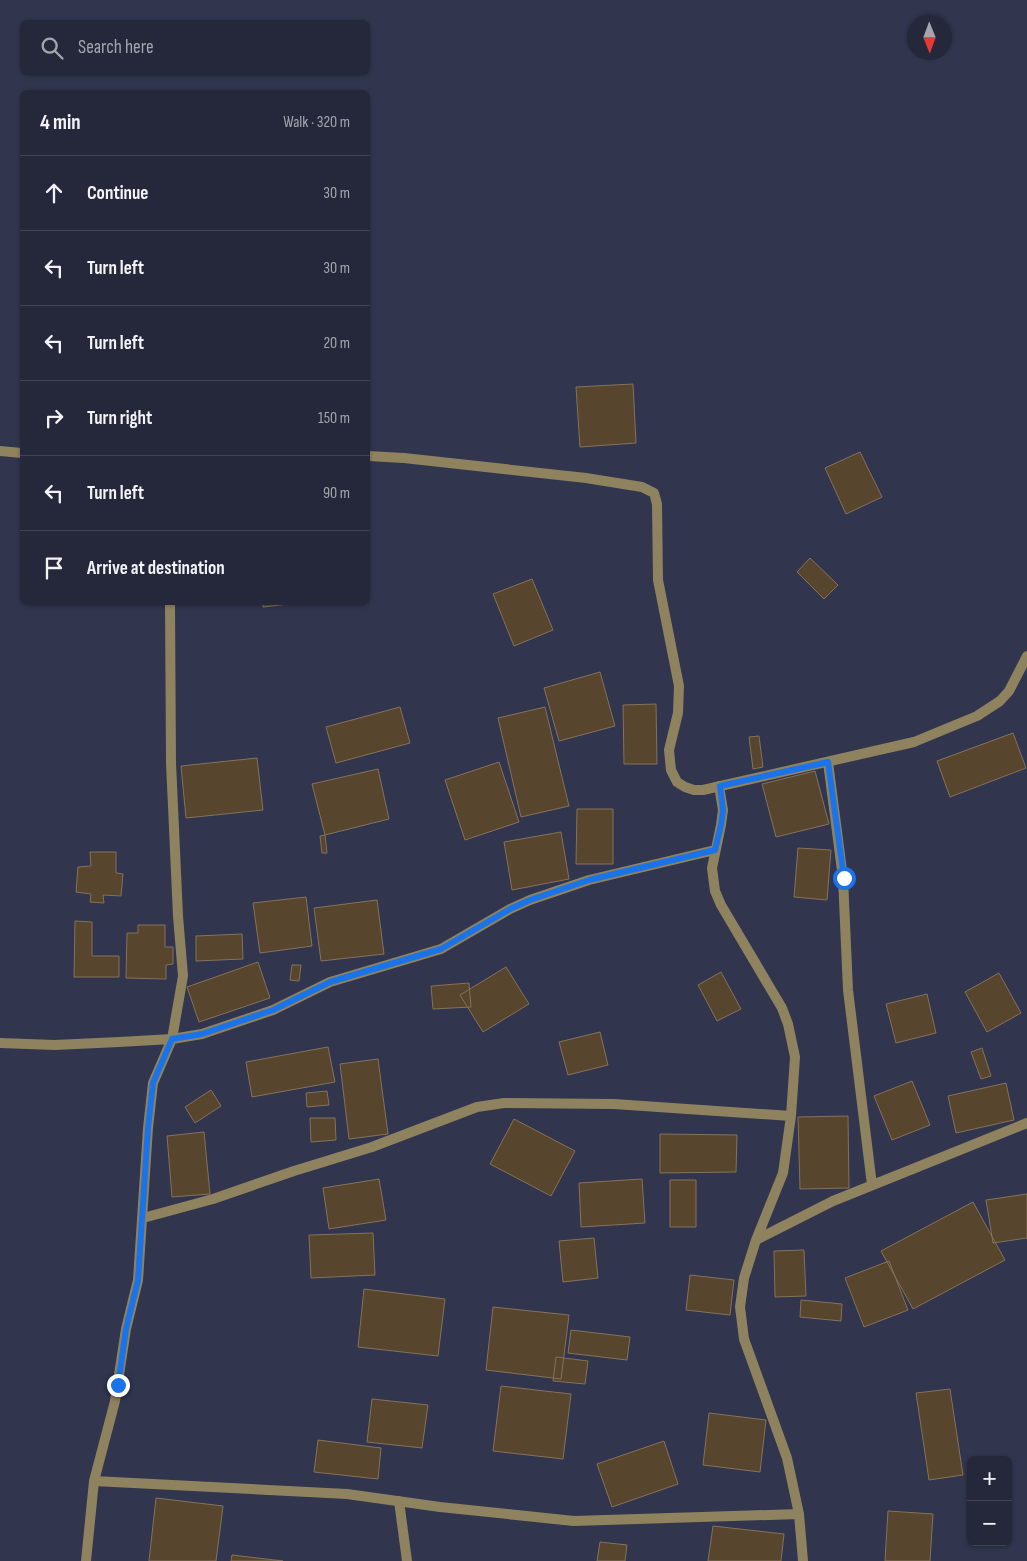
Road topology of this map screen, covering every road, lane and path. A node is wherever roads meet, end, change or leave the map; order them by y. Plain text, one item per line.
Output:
1 (0, 451) edge
2 (20, 453) edge
3 (370, 456) edge
4 (170, 605) edge
5 (1027, 656) edge
6 (828, 762) junction
7 (720, 786) junction
8 (715, 850) junction
9 (172, 1039) junction
10 (0, 1043) edge
11 (791, 1116) junction
12 (1027, 1123) edge
13 (872, 1185) junction
14 (143, 1218) junction
15 (756, 1240) junction
16 (94, 1480) junction
17 (399, 1501) junction
18 (799, 1514) junction
19 (86, 1561) edge
20 (408, 1561) edge
21 (803, 1561) edge

1 - 2 street
3 - 7 street
4 - 9 street
5 - 6 street
6 - 7 street
6 - 13 street
7 - 8 street
8 - 9 street
8 - 11 street
9 - 10 street
9 - 14 street
11 - 14 street
11 - 15 street
12 - 13 street
13 - 15 street
14 - 16 street
15 - 18 street
16 - 17 street
16 - 19 street
17 - 18 street
17 - 20 street
18 - 21 street

